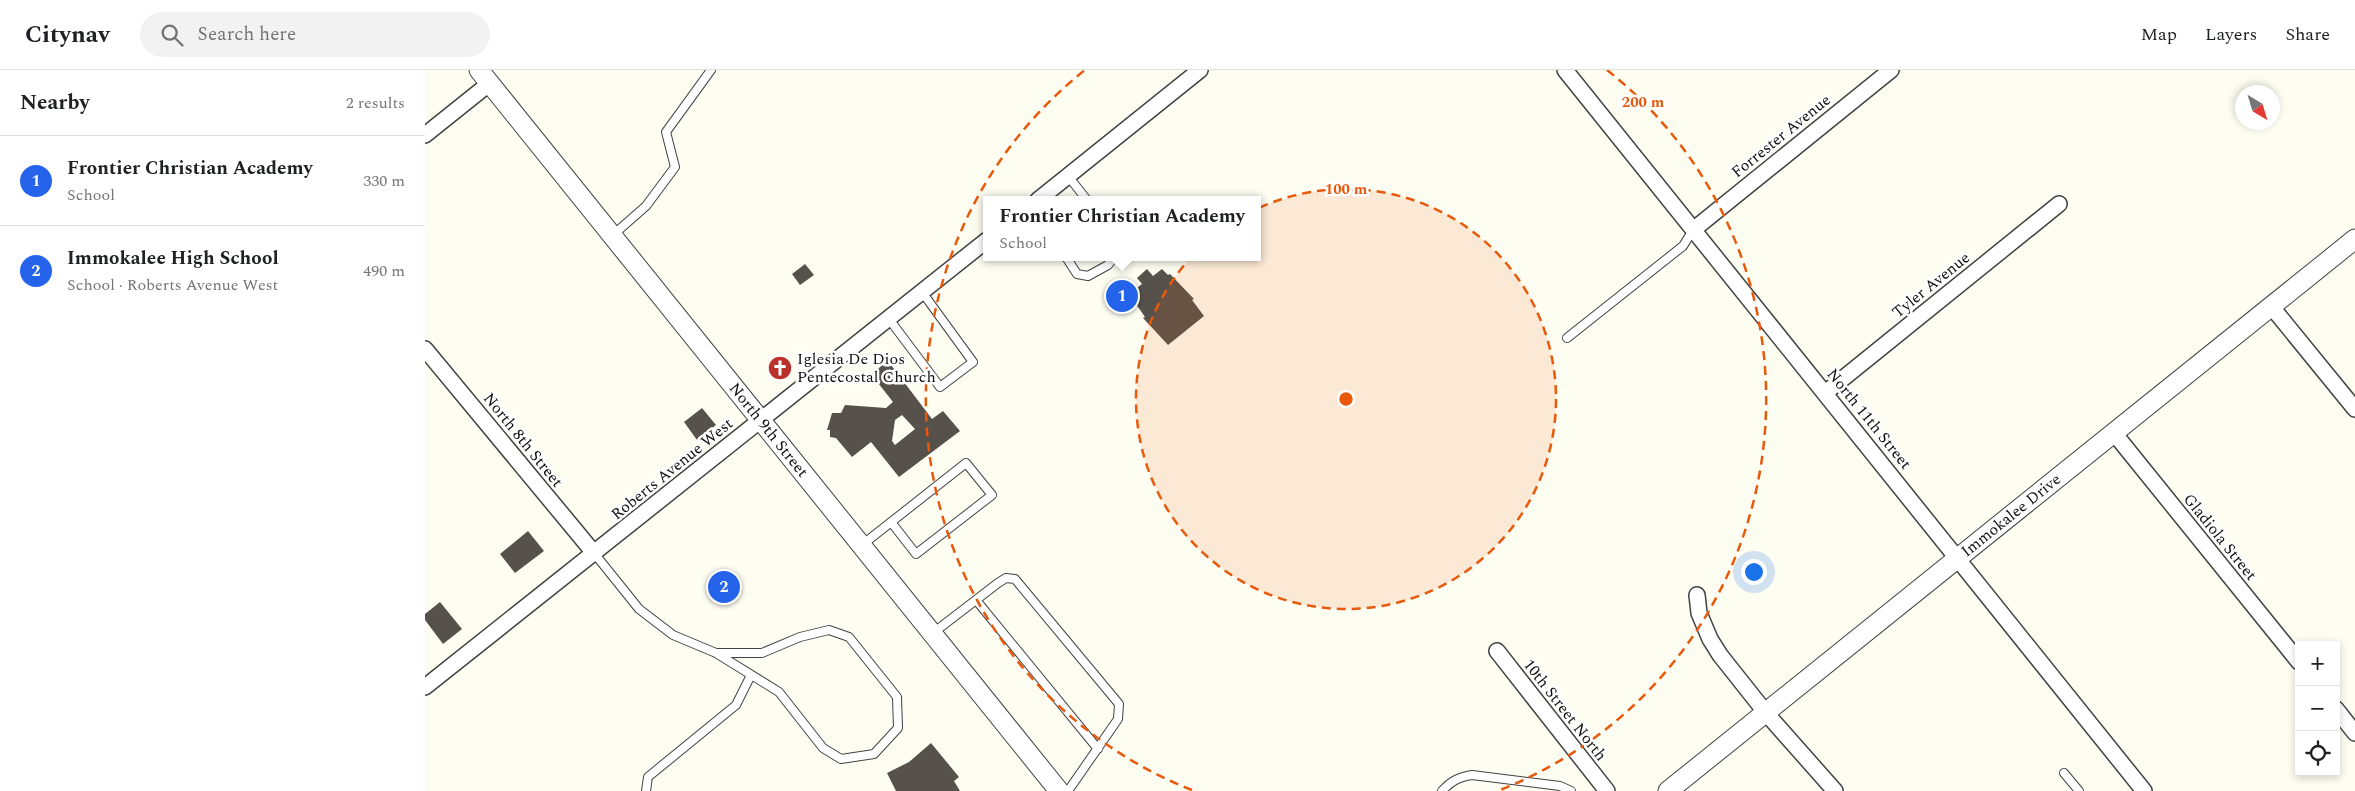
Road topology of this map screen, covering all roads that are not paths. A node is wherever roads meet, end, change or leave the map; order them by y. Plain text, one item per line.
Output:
1 (711, 70) edge
2 (1200, 70) edge
3 (1565, 70) edge
4 (1891, 70) edge
5 (485, 77) edge
6 (425, 135) edge
7 (1068, 176) junction
8 (1043, 196) edge
9 (1084, 196) edge
10 (2059, 204) dead end
11 (1693, 230) junction
12 (613, 235) junction
13 (2355, 239) edge
14 (983, 243) edge
15 (1069, 261) edge
16 (1111, 261) edge
17 (921, 292) junction
18 (2271, 306) junction
19 (889, 319) junction
20 (1567, 338) dead end
21 (425, 348) edge
22 (1825, 393) junction
23 (2355, 410) edge
24 (761, 420) junction
25 (2114, 433) junction
26 (891, 522) junction
27 (862, 545) junction
28 (594, 553) junction
29 (1957, 559) junction
30 (1697, 595) dead end
31 (976, 600) junction
32 (933, 633) junction
33 (1497, 651) dead end
34 (716, 653) junction
35 (2295, 657) edge
36 (751, 675) junction
37 (427, 682) edge
38 (1766, 713) junction
39 (2340, 714) edge
40 (2355, 733) edge
41 (1098, 749) junction
42 (2064, 773) dead end
43 (646, 791) edge
44 (1059, 791) edge
45 (1068, 791) edge
46 (1441, 791) edge
47 (1571, 791) edge
48 (1607, 791) edge
49 (1668, 791) edge
50 (1835, 791) edge
51 (2079, 791) edge
52 (2144, 791) edge

1 - 12 lane
2 - 7 street
3 - 11 street, North 11th Street
4 - 11 street, Forrester Avenue
5 - 6 street
5 - 12 street, North 9th Street
7 - 8 street
7 - 9 lane
10 - 22 street, Tyler Avenue
11 - 20 lane
11 - 22 street, North 11th Street
12 - 24 street, North 9th Street
13 - 18 street, Immokalee Drive
14 - 17 street, Roberts Avenue West
15 - 16 lane
17 - 19 street, Roberts Avenue West
17 - 19 lane
18 - 23 street
18 - 25 street, Immokalee Drive
19 - 24 street, Roberts Avenue West
21 - 28 street, North 8th Street
22 - 29 street, North 11th Street
24 - 27 street, North 9th Street
24 - 28 street, Roberts Avenue West
25 - 29 street, Immokalee Drive
25 - 35 street, Gladiola Street
26 - 26 lane
26 - 27 lane
27 - 32 street, North 9th Street
28 - 34 lane
28 - 37 street, Roberts Avenue West
29 - 38 street, Immokalee Drive
29 - 52 street, North 11th Street
30 - 38 street
31 - 32 lane
31 - 41 lane
31 - 41 lane
32 - 44 street, North 9th Street
33 - 48 street, 10th Street North
34 - 36 lane
34 - 36 lane
36 - 43 lane
38 - 49 street, Immokalee Drive
38 - 50 street
39 - 40 street
41 - 45 lane
42 - 51 lane
46 - 47 lane

